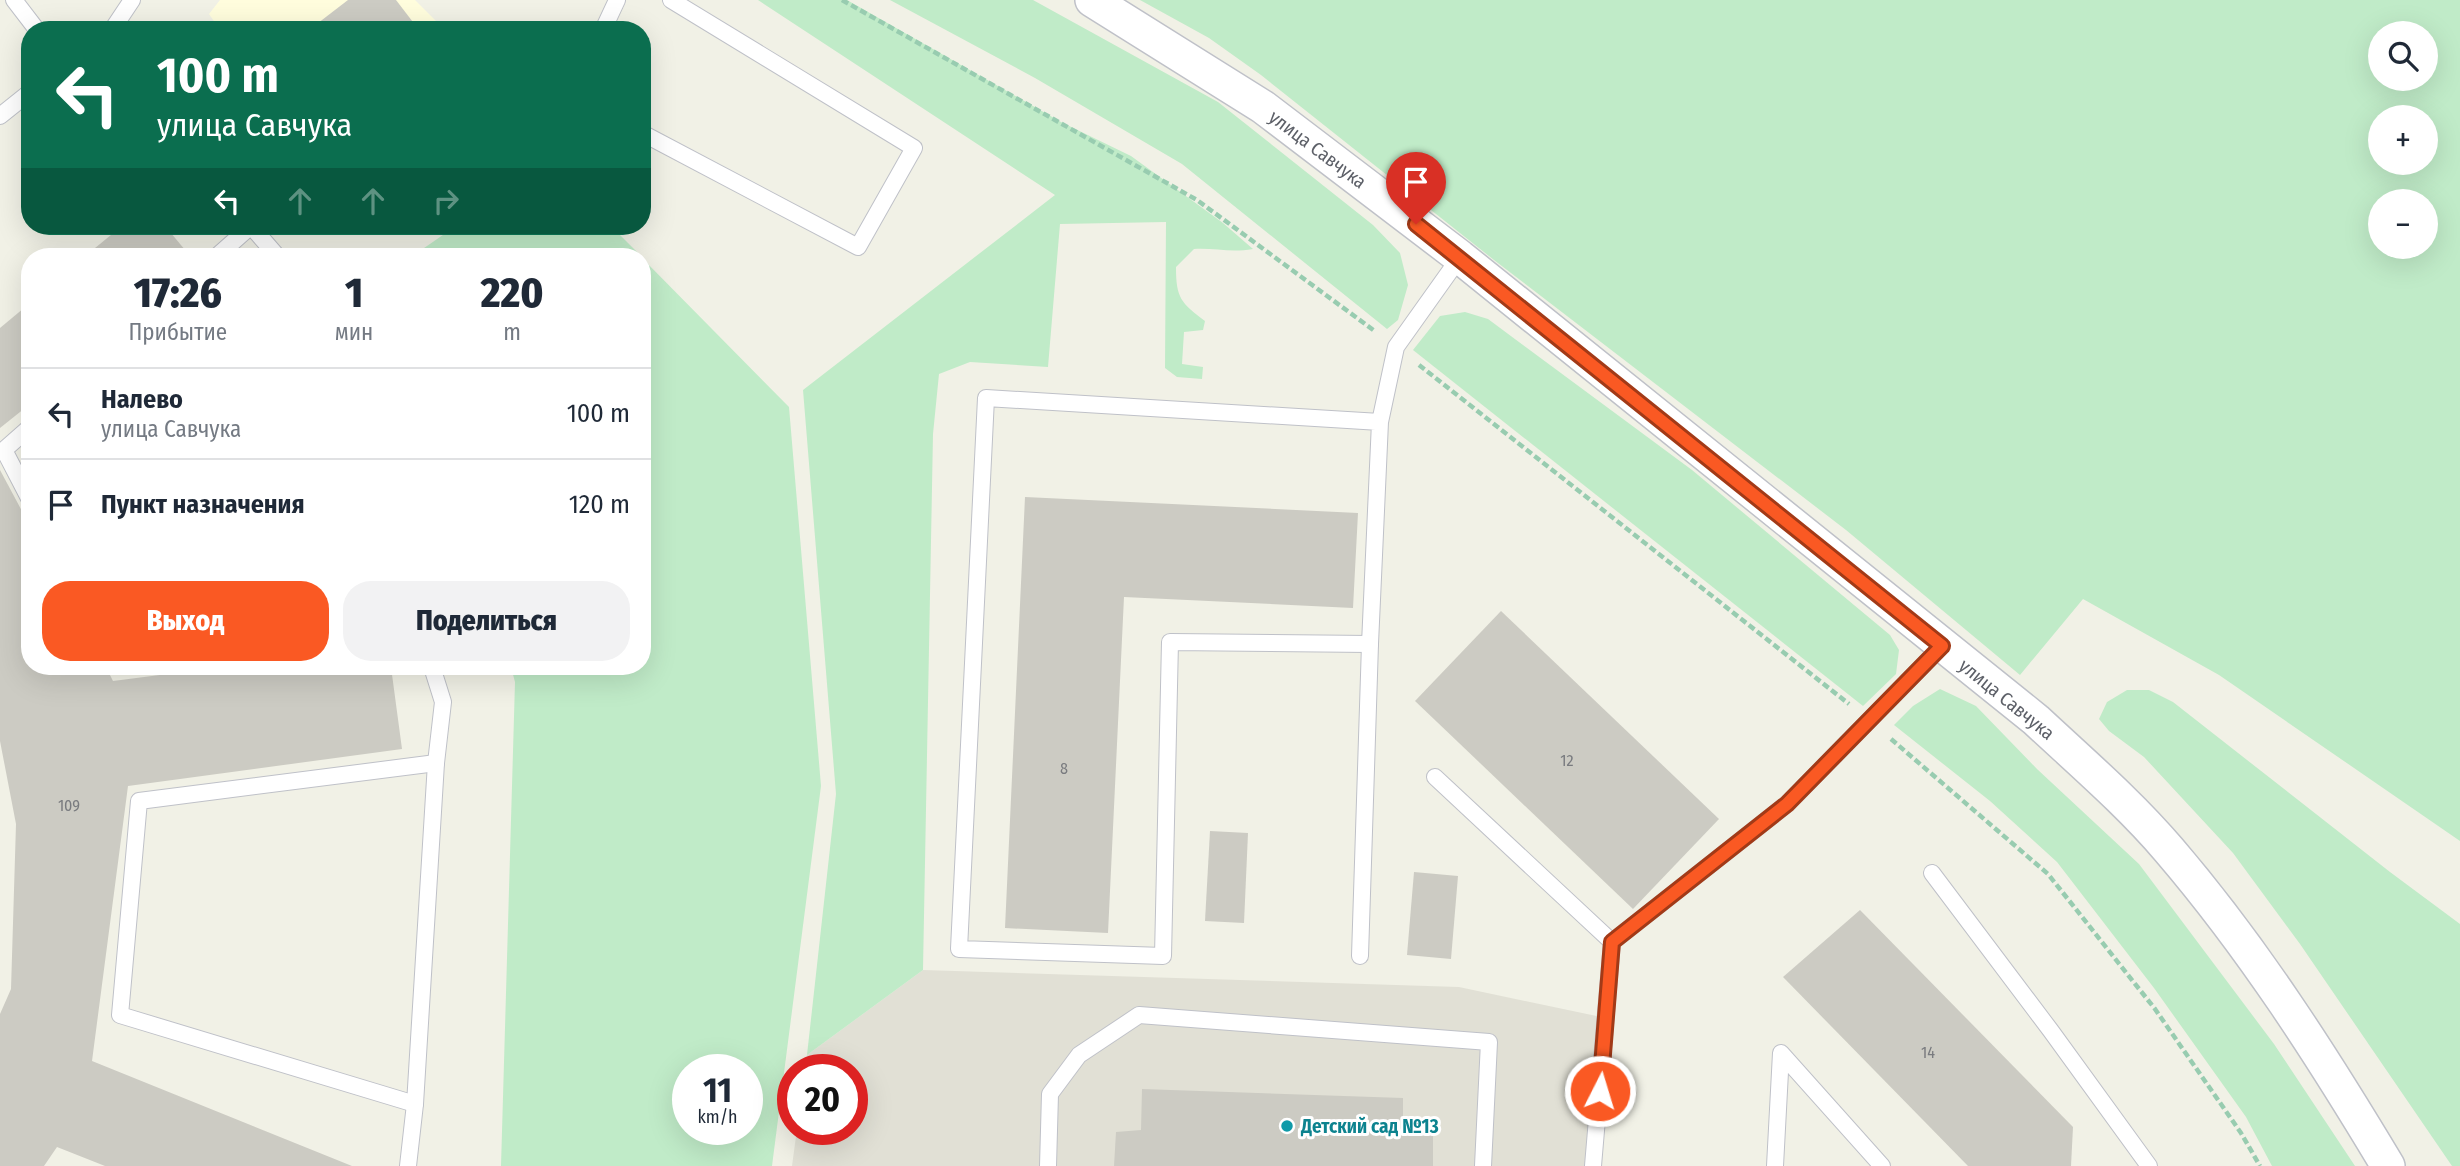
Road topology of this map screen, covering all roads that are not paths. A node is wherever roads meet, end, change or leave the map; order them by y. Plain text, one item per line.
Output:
1 (14, 0) edge
2 (132, 0) edge
3 (617, 0) edge
4 (671, 0) edge
5 (1092, 0) edge
6 (30, 21) edge
7 (117, 21) edge
8 (607, 21) edge
9 (21, 99) edge
10 (0, 116) edge
11 (651, 138) edge
12 (241, 235) edge
13 (226, 248) edge
14 (1460, 257) junction
15 (1380, 422) junction
16 (21, 435) edge
17 (21, 483) edge
18 (1370, 644) junction
19 (1942, 646) junction
20 (435, 675) edge
21 (436, 763) junction
22 (1435, 777) dead end
23 (1932, 873) dead end
24 (1612, 942) junction
25 (1360, 956) dead end
26 (415, 1104) junction
27 (408, 1166) edge
28 (1048, 1166) edge
29 (1483, 1166) edge
30 (1594, 1166) edge
31 (1775, 1166) edge
32 (1882, 1166) edge
33 (2149, 1166) edge
34 (2388, 1166) edge

1 - 6 lane
2 - 7 lane
3 - 8 lane
4 - 11 lane
5 - 14 street, улица Савчука
9 - 10 lane
12 - 13 lane
14 - 15 lane
14 - 19 street, улица Савчука
15 - 18 lane
15 - 18 lane
16 - 17 lane
18 - 25 lane
19 - 24 lane
19 - 34 street, улица Савчука
20 - 21 lane
21 - 26 lane
21 - 26 lane
22 - 24 lane
23 - 33 lane
24 - 30 lane
26 - 27 lane
28 - 29 lane
31 - 32 lane

